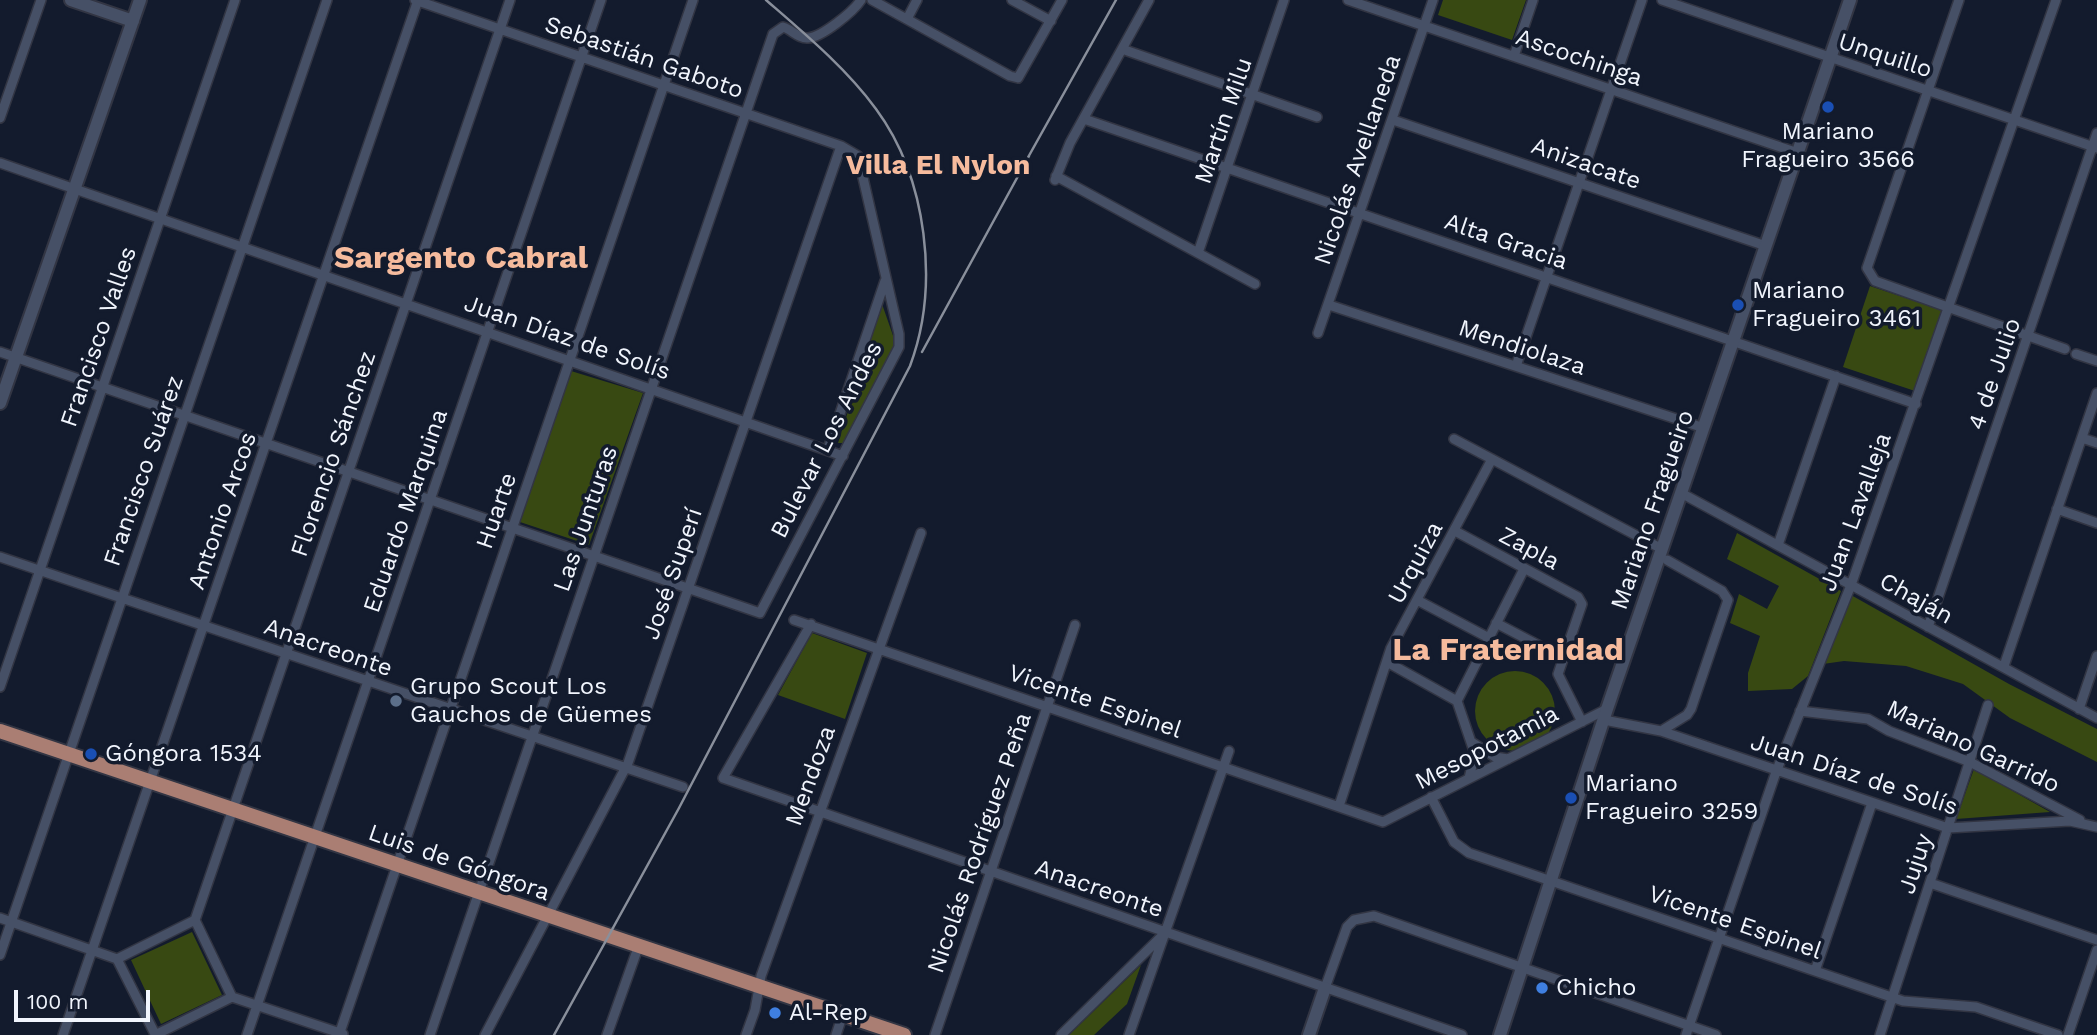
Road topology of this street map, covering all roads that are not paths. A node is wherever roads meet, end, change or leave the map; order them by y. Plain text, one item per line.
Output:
1 (41, 0) edge
2 (71, 0) edge
3 (140, 0) edge
4 (235, 0) edge
5 (327, 0) edge
6 (417, 0) edge
7 (510, 0) edge
8 (601, 0) edge
9 (693, 0) edge
10 (861, 0) edge
11 (872, 0) edge
12 (917, 0) edge
13 (1012, 0) edge
14 (1062, 0) edge
15 (1149, 0) edge
16 (1284, 0) edge
17 (1348, 0) edge
18 (1433, 0) edge
19 (1533, 0) edge
20 (1642, 0) edge
21 (1662, 0) edge
22 (1850, 0) edge
23 (1959, 0) edge
24 (2056, 0) edge
25 (907, 19) junction
26 (133, 21) junction
27 (1051, 21) junction
28 (1423, 26) junction
29 (500, 29) junction
30 (1122, 49) junction
31 (581, 56) junction
32 (1514, 56) junction
33 (1831, 58) junction
34 (665, 85) junction
35 (1611, 90) junction
36 (1928, 90) junction
37 (1253, 95) junction
38 (746, 113) junction
39 (1317, 117) dead end
40 (0, 118) edge
41 (1084, 119) junction
42 (1393, 120) junction
43 (2015, 121) junction
44 (2097, 133) edge
45 (841, 146) junction
46 (2095, 147) edge
47 (1798, 153) junction
48 (858, 156) joint
49 (0, 163) edge
50 (1228, 167) junction
51 (1579, 182) junction
52 (73, 188) junction
53 (1360, 213) junction
54 (160, 218) junction
55 (1766, 246) junction
56 (243, 247) junction
57 (1198, 253) junction
58 (323, 275) junction
59 (1547, 276) junction
60 (886, 280) junction
61 (1255, 284) dead end
62 (406, 303) junction
63 (1329, 304) junction
64 (1950, 309) junction
65 (488, 331) junction
66 (1318, 333) dead end
67 (2028, 336) junction
68 (1734, 339) junction
69 (2065, 349) dead end
70 (0, 352) edge
71 (2077, 354) dead end
72 (15, 358) junction
73 (570, 360) junction
74 (2097, 361) edge
75 (1516, 366) junction
76 (1836, 376) junction
77 (101, 388) junction
78 (652, 388) junction
79 (2097, 393) edge
80 (0, 402) edge
81 (1916, 404) junction
82 (183, 416) junction
83 (746, 420) junction
84 (1704, 428) junction
85 (2082, 438) junction
86 (1454, 439) dead end
87 (2097, 443) edge
88 (267, 445) junction
89 (828, 449) junction
90 (843, 456) junction
91 (1492, 459) junction
92 (348, 472) junction
93 (1681, 492) junction
94 (430, 501) junction
95 (2057, 509) junction
96 (2097, 523) edge
97 (511, 529) junction
98 (1455, 531) junction
99 (921, 533) dead end
100 (1778, 545) junction
101 (1665, 555) junction
102 (0, 557) edge
103 (594, 557) junction
104 (1524, 569) junction
105 (40, 571) junction
106 (1851, 585) junction
107 (688, 589) junction
108 (121, 598) junction
109 (1418, 600) junction
110 (794, 620) dead end
111 (1496, 623) junction
112 (811, 624) junction
113 (1075, 625) dead end
114 (204, 627) junction
115 (1928, 627) junction
116 (1489, 638) junction
117 (877, 647) junction
118 (285, 654) junction
119 (2097, 656) edge
120 (1563, 658) junction
121 (1387, 662) junction
122 (2004, 666) junction
123 (368, 682) junction
124 (0, 687) edge
125 (1457, 701) junction
126 (1047, 705) junction
127 (1988, 705) dead end
128 (449, 709) junction
129 (2078, 709) junction
130 (1800, 711) junction
131 (1605, 715) junction
132 (2097, 718) edge
133 (1582, 722) junction
134 (0, 731) edge
135 (1661, 731) junction
136 (530, 737) junction
137 (1473, 743) junction
138 (1229, 751) dead end
139 (67, 755) junction
140 (1508, 759) junction
141 (1970, 762) junction
142 (1224, 767) junction
143 (625, 769) junction
144 (1776, 772) junction
145 (1469, 778) junction
146 (151, 782) junction
147 (683, 787) dead end
148 (1431, 797) junction
149 (1872, 803) junction
150 (1339, 806) junction
151 (232, 810) junction
152 (819, 811) junction
153 (1383, 822) joint
154 (2085, 823) junction
155 (2097, 827) edge
156 (1948, 828) junction
157 (313, 838) junction
158 (396, 865) junction
159 (991, 871) junction
160 (1551, 880) junction
161 (1930, 883) junction
162 (477, 893) junction
163 (0, 918) edge
164 (549, 918) junction
165 (195, 920) junction
166 (11, 922) junction
167 (1165, 932) junction
168 (1719, 938) junction
169 (2097, 940) edge
170 (639, 945) junction
171 (92, 950) junction
172 (2097, 950) edge
173 (0, 954) edge
174 (117, 959) junction
175 (1521, 968) junction
176 (1815, 971) junction
177 (759, 985) junction
178 (1325, 988) junction
179 (232, 997) junction
180 (1893, 998) junction
181 (257, 1006) junction
182 (843, 1014) junction
183 (1687, 1030) edge
184 (155, 1034) edge
185 (341, 1034) edge
186 (63, 1035) edge
187 (247, 1035) edge
188 (430, 1035) edge
189 (485, 1035) edge
190 (607, 1035) edge
191 (746, 1035) edge
192 (836, 1035) edge
193 (904, 1035) edge
194 (935, 1035) edge
195 (1061, 1035) edge
196 (1129, 1035) edge
197 (1309, 1035) edge
198 (1462, 1035) edge
199 (1500, 1035) edge
200 (1716, 1035) edge
201 (1880, 1035) edge
202 (2058, 1035) edge
203 (2068, 1035) edge

1 - 40 street
2 - 26 main road
3 - 26 main road
4 - 54 street, Francisco Valles
5 - 56 street, Francisco Suárez
6 - 29 street, Sebastián Gaboto
6 - 58 street, Antonio Arcos
7 - 29 street, Florencio Sánchez
8 - 31 street, Eduardo Marquina
9 - 34 street, Huarte
10 - 38 street, Las Junturas
11 - 25 street
12 - 25 street
13 - 27 street
14 - 27 street
15 - 30 street
16 - 37 street, Martín Milu
17 - 28 street, Ascochinga
18 - 28 street, Nicolás Avellaneda
19 - 32 street
20 - 35 street
21 - 33 street, Unquillo
22 - 33 main road, Mariano Fragueiro
23 - 36 street
24 - 43 street, Juan Lavalleja
25 - 27 street
26 - 52 main road
28 - 32 street, Ascochinga
28 - 42 street, Nicolás Avellaneda
29 - 31 street, Sebastián Gaboto
29 - 62 street, Florencio Sánchez
30 - 37 street
30 - 41 street
31 - 34 street, Sebastián Gaboto
31 - 65 street, Eduardo Marquina
32 - 35 street, Ascochinga
33 - 36 street, Unquillo
33 - 47 main road, Mariano Fragueiro
34 - 38 street, Sebastián Gaboto
34 - 73 street, Huarte
35 - 47 street, Ascochinga
35 - 51 street
36 - 43 street, Unquillo
36 - 64 street
37 - 39 street
37 - 50 street, Martín Milu
38 - 45 street, Sebastián Gaboto
38 - 78 street, Las Junturas
41 - 50 street, Alta Gracia
41 - 57 street
42 - 51 street, Anizacate
42 - 53 street, Nicolás Avellaneda
43 - 46 street, Unquillo
43 - 64 street, Juan Lavalleja
44 - 46 street, 4 de Julio
45 - 48 street, Sebastián Gaboto
45 - 83 street, José Superí
46 - 67 street, 4 de Julio
47 - 55 main road, Mariano Fragueiro
48 - 60 street, Bulevar Los Andes
49 - 52 street, Juan Díaz de Solís
50 - 53 street, Alta Gracia
50 - 57 street, Martín Milu
51 - 55 street, Anizacate
51 - 59 street
52 - 54 street, Juan Díaz de Solís
52 - 72 main road
53 - 59 street, Alta Gracia
53 - 63 street, Nicolás Avellaneda
54 - 56 street, Juan Díaz de Solís
54 - 77 street, Francisco Valles
55 - 68 main road, Mariano Fragueiro
56 - 58 street, Juan Díaz de Solís
56 - 82 street, Francisco Suárez
57 - 61 street
58 - 62 street, Juan Díaz de Solís
58 - 88 street, Antonio Arcos
59 - 68 street, Alta Gracia
59 - 75 street
60 - 89 street, Bulevar Los Andes
60 - 90 street, Bulevar Los Andes
62 - 65 street, Juan Díaz de Solís
62 - 92 street, Florencio Sánchez
63 - 66 street, Nicolás Avellaneda
63 - 75 street, Mendiolaza
64 - 67 street
64 - 81 street, Juan Lavalleja
65 - 73 street, Juan Díaz de Solís
65 - 94 street, Eduardo Marquina
67 - 69 street
67 - 115 street, 4 de Julio
68 - 76 street, Alta Gracia
68 - 84 main road, Mariano Fragueiro
70 - 72 street
71 - 74 street
72 - 77 street
72 - 80 main road
73 - 78 street, Juan Díaz de Solís
73 - 97 street, Huarte
75 - 84 street, Mendiolaza
76 - 81 street, Alta Gracia
76 - 100 street
77 - 82 street
77 - 105 street, Francisco Valles
78 - 83 street, Juan Díaz de Solís
78 - 103 street, Las Junturas
79 - 85 street
81 - 106 street, Juan Lavalleja
82 - 88 street
82 - 108 street, Francisco Suárez
83 - 89 street, Juan Díaz de Solís
83 - 107 street, José Superí
84 - 93 main road, Mariano Fragueiro
85 - 87 street
85 - 95 street
86 - 91 street
88 - 92 street
88 - 114 street, Antonio Arcos
89 - 90 street, Juan Díaz de Solís
90 - 107 street, Bulevar Los Andes
91 - 98 street, Urquiza
91 - 101 street
92 - 94 street
92 - 118 street, Florencio Sánchez
93 - 100 street, Chaján
93 - 101 main road, Mariano Fragueiro
94 - 97 street
94 - 123 street, Eduardo Marquina
95 - 96 street
95 - 122 street
97 - 103 street
97 - 128 street, Huarte
98 - 104 street, Zapla
98 - 109 street, Urquiza
99 - 117 street, Mendoza
100 - 106 street, Chaján
101 - 131 main road, Mariano Fragueiro
101 - 135 street
102 - 105 street, Anacreonte
103 - 107 street
103 - 136 street, Las Junturas
104 - 111 street
104 - 120 street, Zapla
105 - 108 street, Anacreonte
105 - 124 street, Francisco Valles
106 - 115 street, Chaján
106 - 130 street, Juan Lavalleja
107 - 143 street, José Superí
108 - 114 street, Anacreonte
108 - 139 street, Francisco Suárez
109 - 116 street
109 - 121 street, Urquiza
110 - 112 street, Vicente Espinel
111 - 116 street
111 - 120 street
112 - 117 street, Vicente Espinel
112 - 152 street, Anacreonte
113 - 126 street, Nicolás Rodríguez Peña
114 - 118 street, Anacreonte
114 - 146 street, Antonio Arcos
115 - 122 street, Chaján
116 - 125 street
117 - 126 street, Vicente Espinel
117 - 152 street, Mendoza
118 - 123 street, Anacreonte
118 - 151 street, Florencio Sánchez
119 - 129 street
120 - 133 street
121 - 125 street
121 - 150 street, Urquiza
122 - 129 street, Chaján
123 - 128 street, Anacreonte
123 - 157 street, Eduardo Marquina
125 - 137 street
126 - 142 street, Vicente Espinel
126 - 159 street, Nicolás Rodríguez Peña
127 - 141 street, Jujuy
128 - 136 street, Anacreonte
128 - 158 street, Huarte
129 - 132 street, Chaján
130 - 141 street, Mariano Garrido
130 - 144 street, Juan Lavalleja
131 - 133 street, Mesopotamia
131 - 135 street, Juan Díaz de Solís
131 - 160 main road, Mariano Fragueiro
133 - 140 street, Mesopotamia
134 - 139 main road, Luis de Góngora
135 - 144 street, Juan Díaz de Solís
136 - 143 street, Anacreonte
136 - 162 street, Las Junturas
137 - 140 street
137 - 145 street
138 - 142 street
139 - 146 main road, Luis de Góngora
139 - 166 street, Francisco Suárez
140 - 145 street, Mesopotamia
141 - 154 street, Mariano Garrido
141 - 156 street, Jujuy
142 - 150 street, Vicente Espinel
142 - 167 street
143 - 147 street, Anacreonte
143 - 164 street, José Superí
144 - 149 street, Juan Díaz de Solís
144 - 168 street, Juan Lavalleja
145 - 148 street, Mesopotamia
146 - 151 main road, Luis de Góngora
146 - 171 street, Antonio Arcos
148 - 153 street, Mesopotamia
148 - 160 street, Vicente Espinel
149 - 156 street, Juan Díaz de Solís
149 - 176 street
150 - 153 street, Vicente Espinel
151 - 157 main road, Luis de Góngora
151 - 165 street, Florencio Sánchez
152 - 159 street, Anacreonte
152 - 177 street, Mendoza
154 - 155 street, Juan Díaz de Solís
154 - 156 street, Juan Díaz de Solís
156 - 161 street, Jujuy
157 - 158 main road, Luis de Góngora
157 - 181 street, Eduardo Marquina
158 - 162 main road, Luis de Góngora
158 - 185 street, Huarte
159 - 167 street, Anacreonte
159 - 194 street, Nicolás Rodríguez Peña
160 - 168 street, Vicente Espinel
160 - 175 main road, Mariano Fragueiro
161 - 169 street
161 - 180 street, Jujuy
162 - 164 main road, Luis de Góngora
162 - 188 street, Las Junturas
163 - 166 street
164 - 170 main road, Luis de Góngora
164 - 189 street, José Superí
165 - 174 street
165 - 179 street
166 - 171 street
166 - 173 street, Francisco Suárez
167 - 178 street, Anacreonte
167 - 195 street
167 - 196 street
168 - 176 street, Vicente Espinel
168 - 183 street, Juan Lavalleja
170 - 177 main road, Luis de Góngora
170 - 190 street
171 - 174 street
171 - 186 street, Antonio Arcos
172 - 203 street
174 - 184 street
175 - 178 street
175 - 183 street
175 - 199 main road, Mariano Fragueiro
176 - 180 street, Vicente Espinel
177 - 182 main road, Luis de Góngora
177 - 191 street, Mendoza
178 - 197 main road
178 - 198 street, Anacreonte
179 - 181 street
179 - 184 street
180 - 201 street, Jujuy
180 - 202 street, Vicente Espinel
181 - 185 street
181 - 187 street, Eduardo Marquina
182 - 192 street
182 - 193 main road, Luis de Góngora
183 - 200 street

